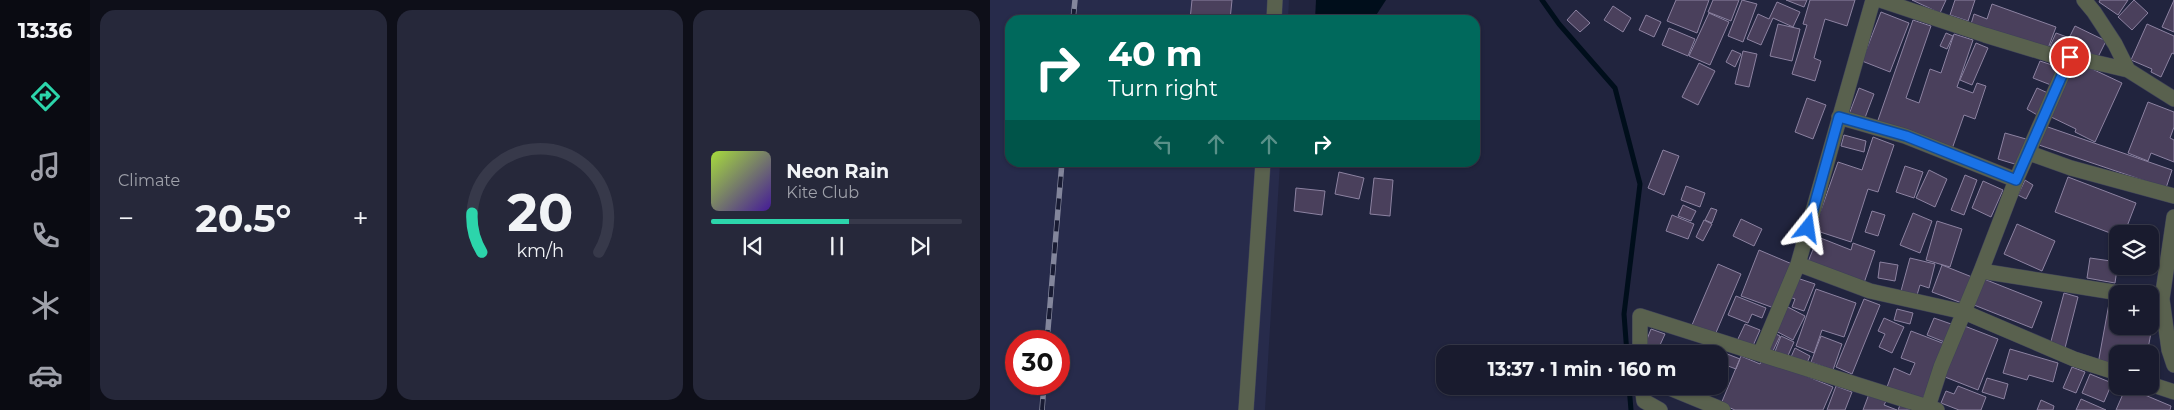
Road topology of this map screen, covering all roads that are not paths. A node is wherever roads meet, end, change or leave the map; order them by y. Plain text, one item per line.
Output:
1 (1275, 0) edge
2 (1873, 0) edge
3 (1880, 0) edge
4 (2084, 0) edge
5 (1274, 15) edge
6 (2070, 57) junction
7 (2128, 70) junction
8 (2174, 99) edge
9 (1839, 117) junction
10 (2029, 153) junction
11 (1264, 167) edge
12 (2016, 180) junction
13 (2174, 196) edge
14 (2174, 217) edge
15 (1798, 264) junction
16 (1981, 271) junction
17 (2159, 285) edge
18 (2109, 291) edge
19 (2159, 310) edge
20 (1964, 312) junction
21 (1640, 345) edge
22 (1760, 354) junction
23 (2174, 365) edge
24 (2109, 370) edge
25 (2159, 387) edge
26 (2174, 392) edge
27 (1643, 395) edge
28 (1687, 395) edge
29 (1930, 409) edge
30 (1246, 410) edge
31 (1660, 410) edge
32 (1724, 410) edge

1 - 5 street
2 - 9 street
3 - 6 street
4 - 7 street
6 - 7 street
6 - 10 street
7 - 8 street
9 - 12 street
9 - 15 street
10 - 12 street
10 - 13 street
11 - 30 street
12 - 16 street
14 - 17 street
15 - 20 street
15 - 22 street
16 - 18 street
16 - 20 street
19 - 23 street
20 - 24 street
20 - 29 street
21 - 22 street
22 - 29 street
25 - 26 street
27 - 31 street
28 - 32 street

